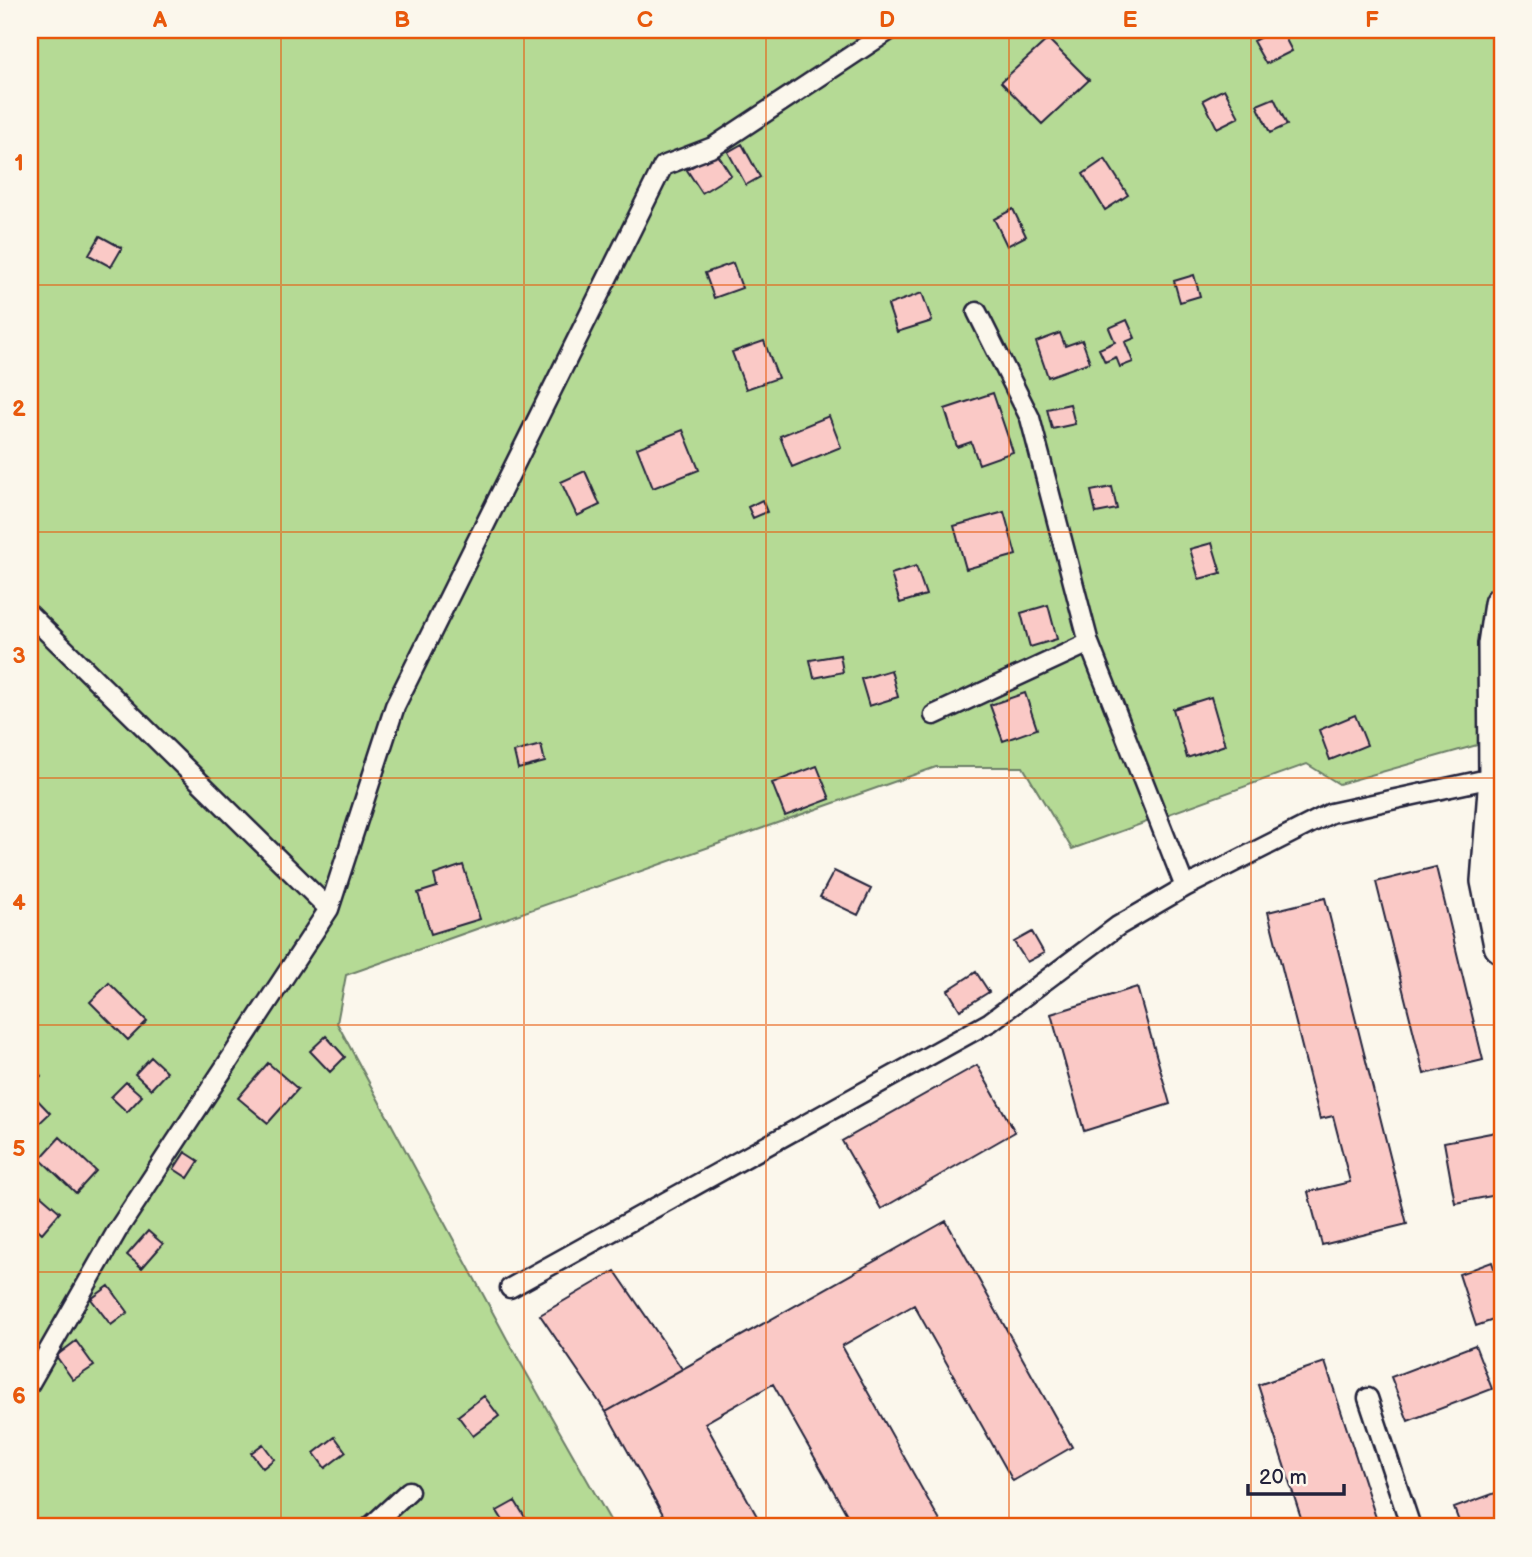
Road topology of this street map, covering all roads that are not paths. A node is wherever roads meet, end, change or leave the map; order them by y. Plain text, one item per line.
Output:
1 (890, 30) edge
2 (977, 312) dead end
3 (1502, 604) edge
4 (30, 615) edge
5 (1089, 643) junction
6 (934, 715) dead end
7 (1497, 777) junction
8 (1185, 887) junction
9 (329, 909) junction
10 (1502, 944) edge
11 (510, 1288) dead end
12 (30, 1383) edge
13 (1368, 1398) dead end
14 (409, 1491) dead end
15 (370, 1527) edge
16 (1411, 1527) edge

1 - 9 lane
2 - 5 lane
3 - 7 street
4 - 9 lane
5 - 6 lane
5 - 8 lane
7 - 8 lane
7 - 10 street
8 - 11 lane
9 - 12 lane
13 - 16 lane
14 - 15 lane

